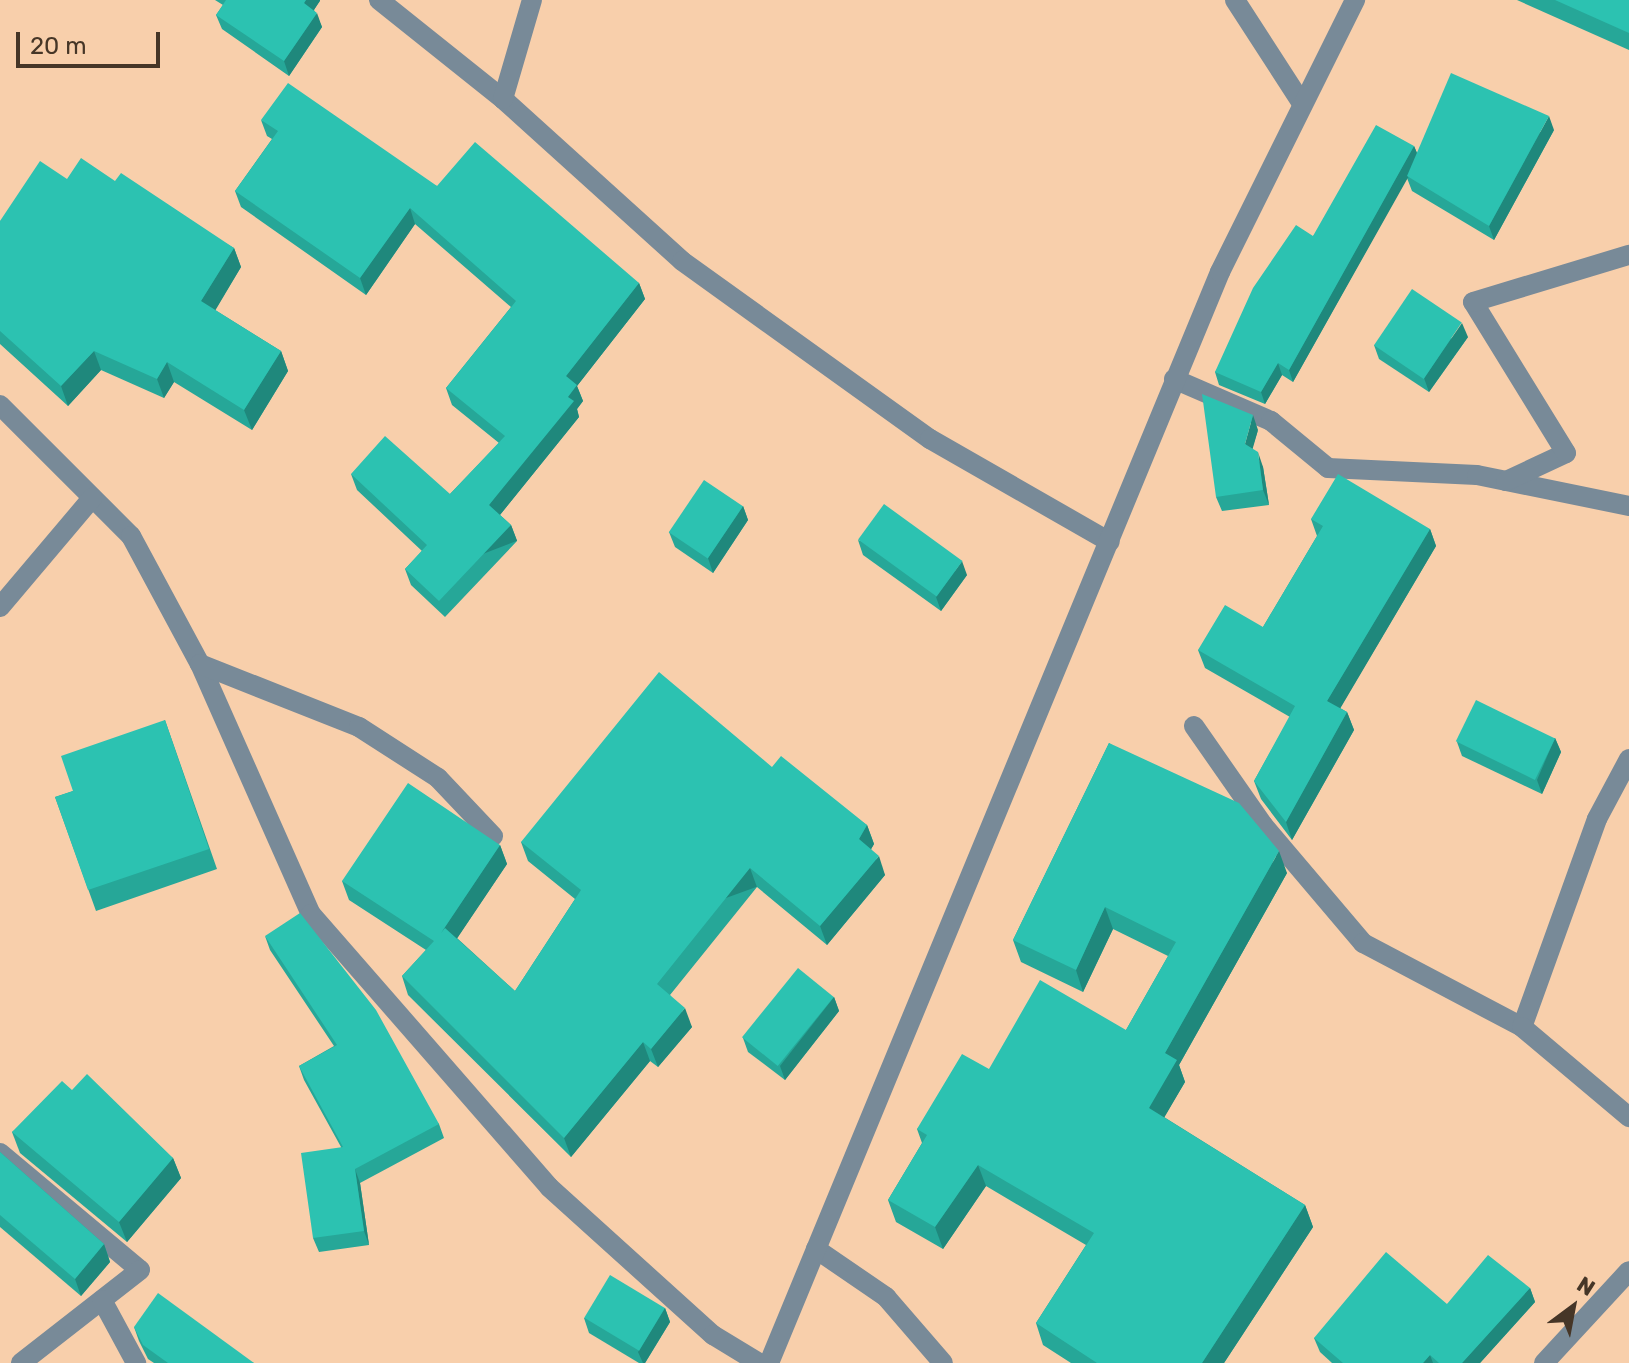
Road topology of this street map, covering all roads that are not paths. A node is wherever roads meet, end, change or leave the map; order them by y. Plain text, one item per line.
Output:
1 (379, 0) edge
2 (532, 0) edge
3 (1235, 0) edge
4 (1355, 0) edge
5 (503, 99) junction
6 (1301, 102) junction
7 (1629, 255) edge
8 (1174, 379) junction
9 (0, 405) edge
10 (1506, 481) junction
11 (92, 498) junction
12 (1629, 506) edge
13 (1110, 542) junction
14 (0, 607) edge
15 (200, 664) junction
16 (1194, 726) dead end
17 (1629, 759) edge
18 (493, 836) edge
19 (1522, 1027) junction
20 (1629, 1117) edge
21 (0, 1153) edge
22 (816, 1249) junction
23 (1629, 1271) edge
24 (102, 1300) junction
25 (21, 1363) edge
26 (136, 1363) edge
27 (759, 1363) edge
28 (769, 1363) edge
29 (943, 1363) edge
30 (1544, 1363) edge

1 - 5 street
2 - 5 street
3 - 6 street
4 - 6 street
5 - 13 street
6 - 8 street
7 - 10 street
8 - 10 street
8 - 13 street
9 - 11 street
10 - 12 street
11 - 14 street
11 - 15 street
13 - 22 street
15 - 18 street
15 - 27 street
16 - 19 street
17 - 19 street
19 - 20 street
21 - 24 street
22 - 28 street
22 - 29 street
23 - 30 street
24 - 25 street
24 - 26 street

